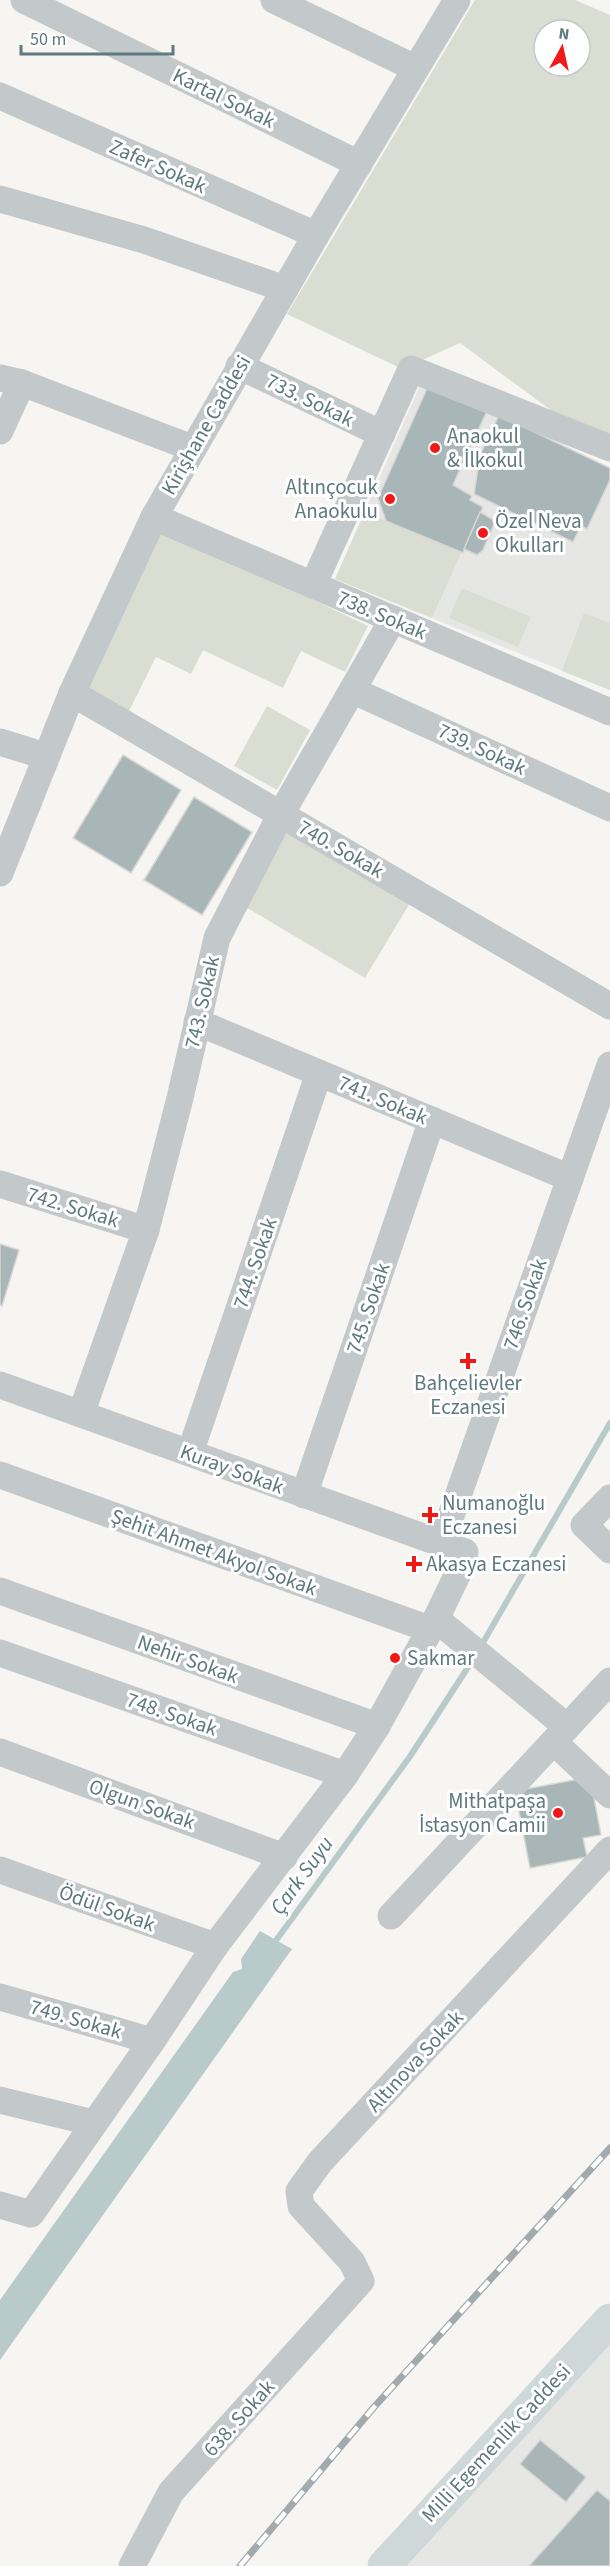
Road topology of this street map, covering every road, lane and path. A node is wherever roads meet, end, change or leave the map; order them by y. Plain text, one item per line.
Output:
1 (24, 0) edge
2 (274, 0) edge
3 (457, 0) edge
4 (415, 68) junction
5 (0, 96) edge
6 (359, 164) junction
7 (0, 199) edge
8 (316, 235) junction
9 (285, 289) junction
10 (239, 366) junction
11 (11, 381) edge
12 (0, 431) edge
13 (382, 434) junction
14 (192, 448) junction
15 (610, 448) edge
16 (154, 518) junction
17 (313, 585) junction
18 (393, 619) junction
19 (354, 691) junction
20 (72, 693) junction
21 (610, 712) edge
22 (0, 742) edge
23 (45, 756) junction
24 (610, 808) edge
25 (281, 814) junction
26 (0, 873) edge
27 (610, 1006) edge
28 (197, 1023) junction
29 (610, 1065) edge
30 (319, 1073) junction
31 (432, 1120) junction
32 (570, 1178) junction
33 (0, 1184) edge
34 (146, 1230) junction
35 (0, 1385) edge
36 (81, 1414) junction
37 (190, 1453) junction
38 (0, 1475) edge
39 (304, 1495) junction
40 (610, 1498) edge
41 (453, 1548) junction
42 (610, 1550) edge
43 (0, 1591) edge
44 (437, 1625) junction
45 (0, 1653) edge
46 (610, 1681) edge
47 (377, 1726) junction
48 (560, 1734) junction
49 (0, 1752) edge
50 (345, 1775) junction
51 (610, 1795) edge
52 (610, 1850) edge
53 (284, 1857) junction
54 (0, 1870) edge
55 (391, 1916) dead end
56 (215, 1946) junction
57 (0, 1997) edge
58 (152, 2041) junction
59 (0, 2100) edge
60 (94, 2123) junction
61 (0, 2205) edge
62 (361, 2281) joint
63 (610, 2320) edge
64 (132, 2566) edge
65 (384, 2566) edge

1 - 6 street, Kartal Sokak
2 - 4 street
3 - 4 street, Kirişhane Caddesi
4 - 6 street, Kirişhane Caddesi
5 - 8 street, Zafer Sokak
6 - 8 street, Kirişhane Caddesi
7 - 9 street
8 - 9 street, Kirişhane Caddesi
9 - 10 street, Kirişhane Caddesi
10 - 13 street, 733. Sokak
10 - 14 street, Kirişhane Caddesi
11 - 12 street
11 - 14 street
13 - 15 street
13 - 17 street
14 - 16 street, Kirişhane Caddesi
16 - 17 street, 738. Sokak
16 - 20 street, Kirişhane Caddesi
17 - 18 street, 738. Sokak
18 - 19 street, 743. Sokak
18 - 21 street, 738. Sokak
19 - 24 street, 739. Sokak
19 - 25 street, 743. Sokak
20 - 23 street, Kirişhane Caddesi
20 - 25 street, 740. Sokak
22 - 23 street
23 - 26 street, Kirişhane Caddesi
25 - 27 street, 740. Sokak
25 - 28 street, 743. Sokak
28 - 30 street, 741. Sokak
28 - 34 street, 743. Sokak
29 - 32 street, 746. Sokak
30 - 31 street, 741. Sokak
30 - 37 street, 744. Sokak
31 - 32 street, 741. Sokak
31 - 39 street, 745. Sokak
32 - 41 street, 746. Sokak
33 - 34 street, 742. Sokak
34 - 36 street, 743. Sokak
35 - 36 street, Kuray Sokak
36 - 37 street, Kuray Sokak
37 - 39 street, Kuray Sokak
38 - 44 street, Şehit Ahmet Akyol Sokak
39 - 41 street, Kuray Sokak
40 - 42 street
41 - 44 street, 746. Sokak
43 - 47 street, Nehir Sokak
44 - 47 street, 746. Sokak
44 - 48 street, Şehit Ahmet Akyol Sokak
45 - 50 street, 748. Sokak
46 - 48 street
47 - 50 street, 746. Sokak
48 - 51 street, Şehit Ahmet Akyol Sokak
48 - 55 street
49 - 53 street, Olgun Sokak
50 - 53 street, 746. Sokak
52 - 62 street, Altınova Sokak
53 - 56 street, 746. Sokak
54 - 56 street, Ödül Sokak
56 - 58 street, 746. Sokak
57 - 58 street, 749. Sokak
58 - 60 street, 746. Sokak
59 - 60 street
60 - 61 street, 746. Sokak
62 - 64 street, 638. Sokak
63 - 65 main road, Milli Egemenlik Caddesi

